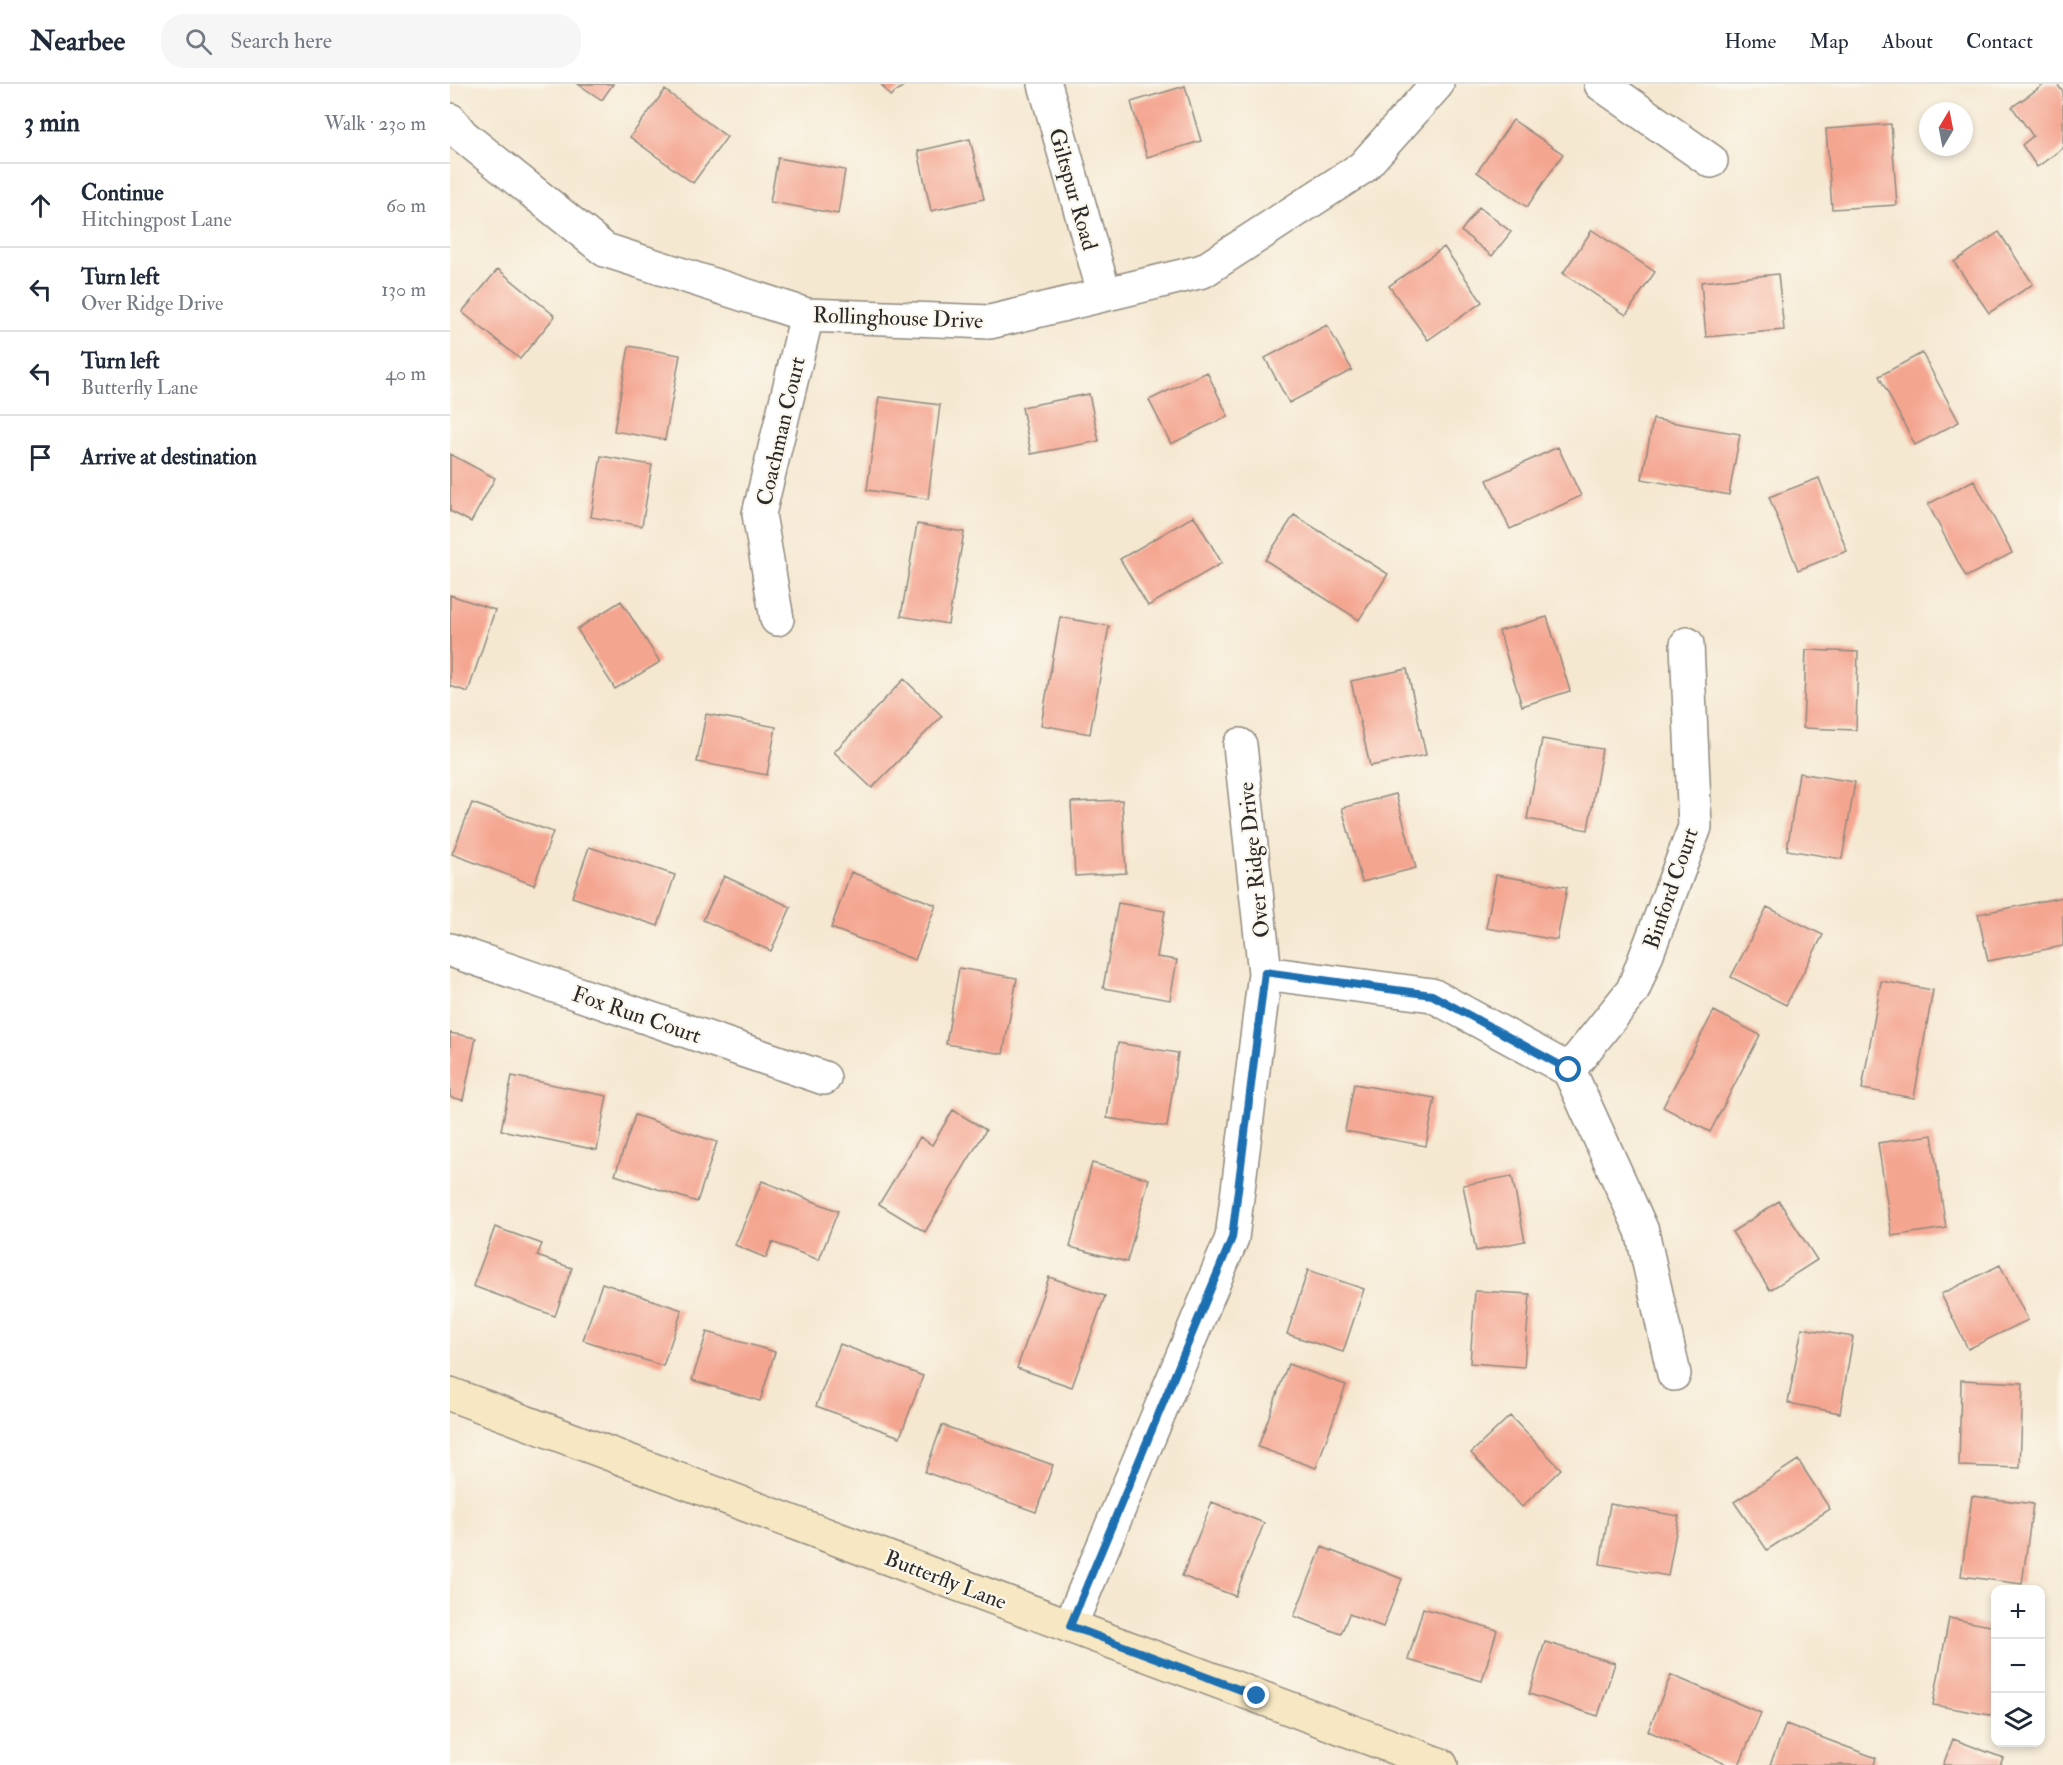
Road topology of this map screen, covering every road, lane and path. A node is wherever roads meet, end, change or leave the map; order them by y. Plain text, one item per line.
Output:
1 (1045, 84) edge
2 (1437, 84) edge
3 (1601, 84) edge
4 (450, 120) edge
5 (1711, 161) dead end
6 (1104, 293) junction
7 (807, 315) junction
8 (777, 619) dead end
9 (1687, 644) dead end
10 (1240, 745) dead end
11 (450, 950) edge
12 (1265, 972) junction
13 (1569, 1070) junction
14 (824, 1078) dead end
15 (1674, 1374) dead end
16 (450, 1394) edge
17 (1070, 1626) junction
18 (1441, 1765) edge

1 - 6 street, Giltspur Road
2 - 6 street, Rollinghouse Drive
3 - 5 street
4 - 7 street, Rollinghouse Drive
6 - 7 street, Rollinghouse Drive
7 - 8 street, Coachman Court
9 - 13 street, Binford Court
10 - 12 street, Over Ridge Drive
11 - 14 street, Fox Run Court
12 - 13 street
12 - 17 street, Over Ridge Drive
13 - 15 street
16 - 17 street, Butterfly Lane
17 - 18 street, Butterfly Lane

